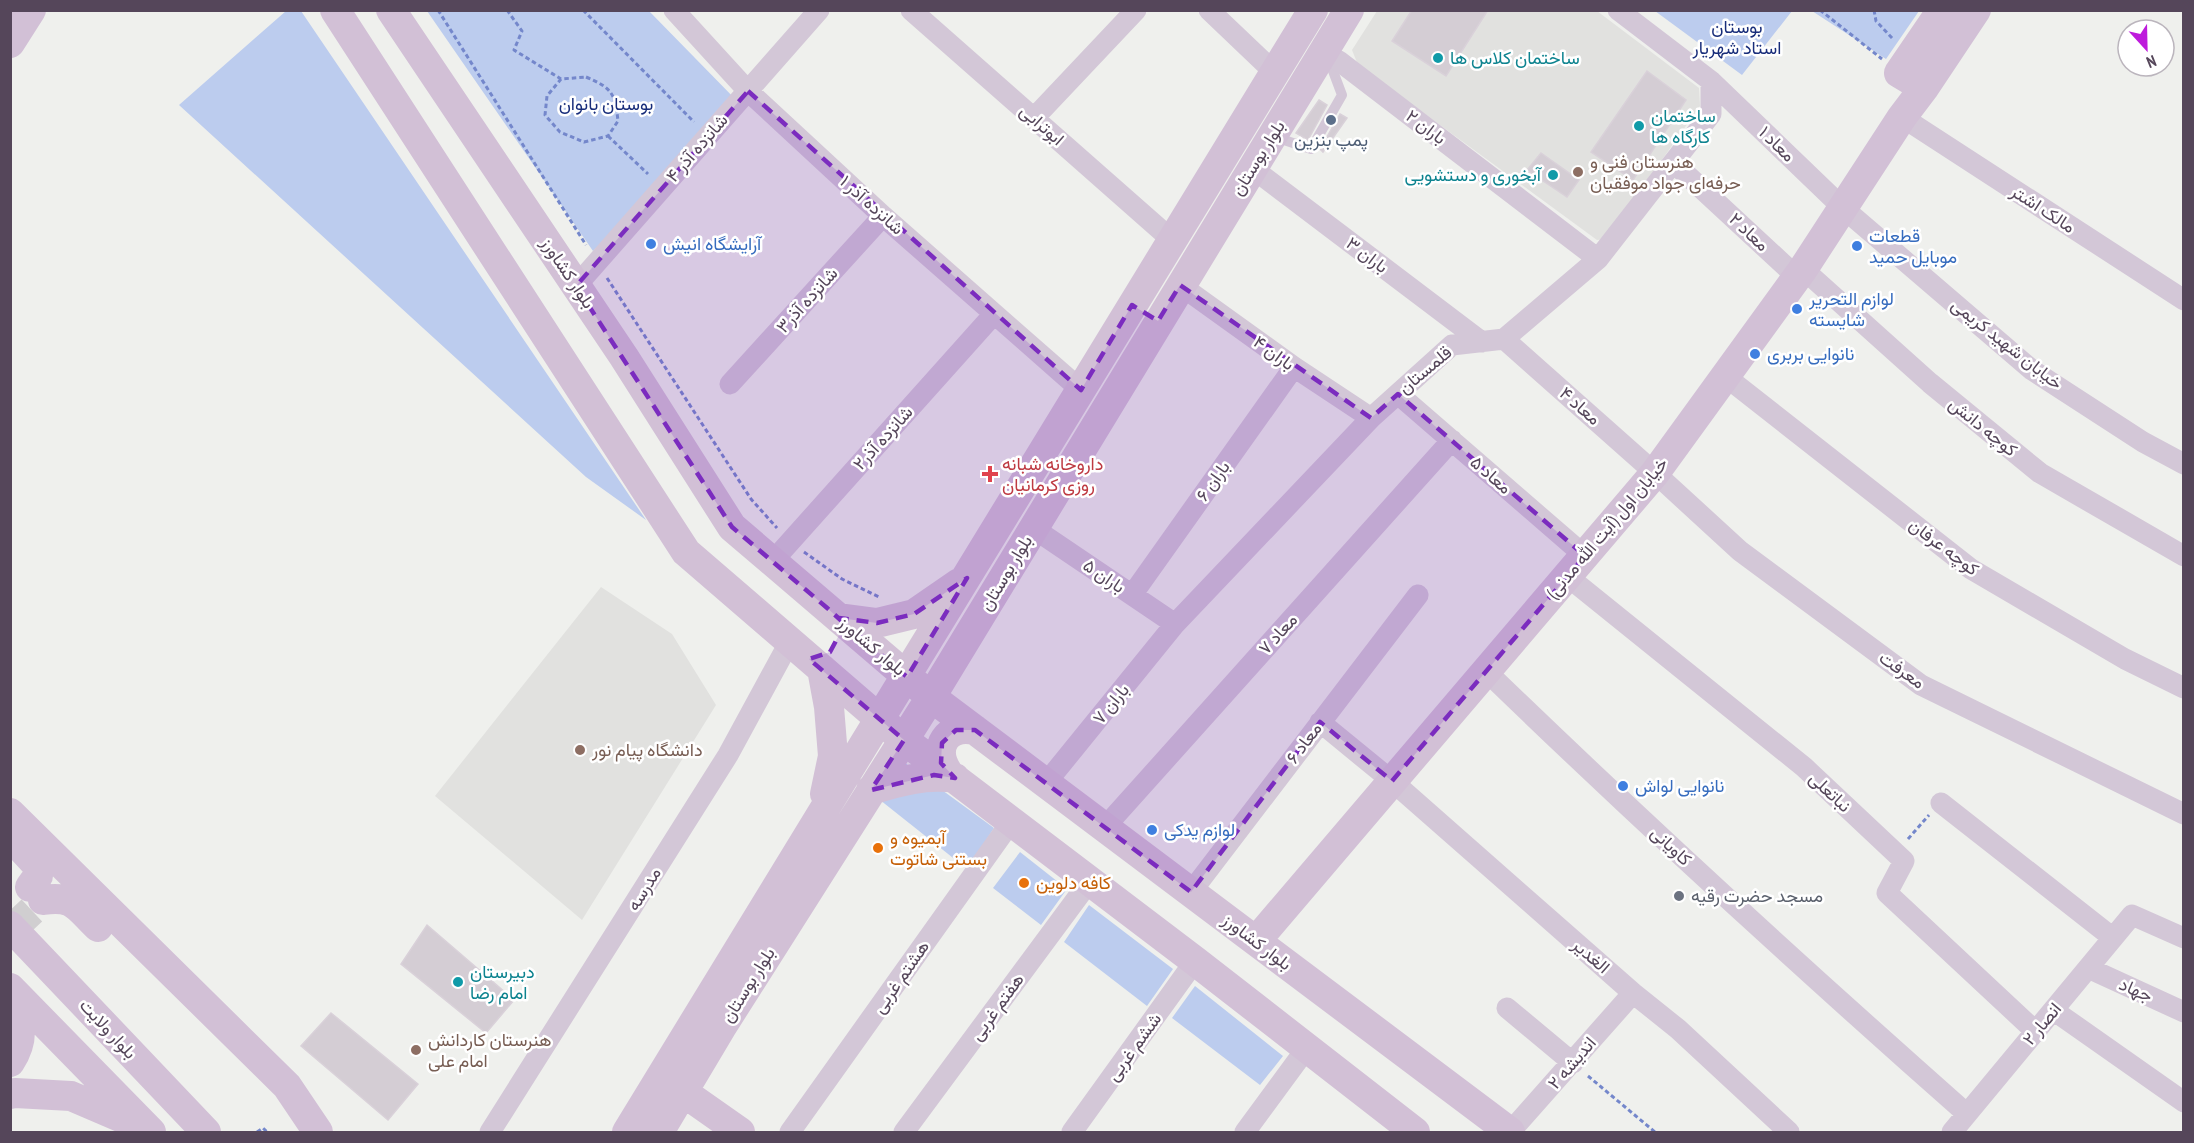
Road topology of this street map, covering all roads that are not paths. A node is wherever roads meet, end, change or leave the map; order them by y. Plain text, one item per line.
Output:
1 (335, 10) edge
2 (391, 10) edge
3 (674, 10) edge
4 (819, 10) edge
5 (911, 10) edge
6 (1136, 10) edge
7 (1209, 10) edge
8 (1313, 10) edge
9 (1349, 10) edge
10 (1618, 10) edge
11 (1942, 10) edge
12 (1976, 10) edge
13 (28, 12) edge
14 (10, 43) edge
15 (1332, 55) junction
16 (1275, 73) junction
17 (1711, 81) junction
18 (1924, 88) junction
19 (748, 91) junction
20 (1902, 117) junction
21 (1034, 118) junction
22 (1272, 135) junction
23 (1674, 163) junction
24 (1252, 168) junction
25 (1843, 208) junction
26 (883, 216) junction
27 (1172, 240) junction
28 (1598, 259) junction
29 (1800, 273) junction
30 (1180, 285) junction
31 (576, 286) junction
32 (2184, 300) edge
33 (1132, 305) junction
34 (994, 314) junction
35 (1158, 321) junction
36 (1504, 339) junction
37 (1482, 342) junction
38 (1294, 368) junction
39 (1725, 376) junction
40 (730, 384) dead end
41 (1081, 390) junction
42 (1398, 394) junction
43 (1371, 418) junction
44 (1452, 440) junction
45 (2184, 464) edge
46 (1655, 472) junction
47 (1033, 528) junction
48 (781, 552) junction
49 (2184, 556) edge
50 (1576, 566) junction
51 (967, 578) junction
52 (1132, 595) junction
53 (1418, 595) dead end
54 (842, 621) junction
55 (1175, 624) junction
56 (807, 656) junction
57 (1486, 671) junction
58 (907, 677) junction
59 (2184, 687) edge
60 (931, 697) junction
61 (880, 719) junction
62 (1320, 722) junction
63 (975, 730) junction
64 (904, 740) junction
65 (951, 774) junction
66 (1392, 781) junction
67 (1046, 783) junction
68 (871, 790) junction
69 (1941, 803) road end
70 (10, 813) edge
71 (2184, 814) edge
72 (820, 815) junction
73 (1011, 822) junction
74 (1104, 827) junction
75 (10, 836) edge
76 (1089, 882) junction
77 (84, 886) junction
78 (1191, 892) junction
79 (36, 894) junction
80 (10, 926) edge
81 (2113, 938) junction
82 (2184, 938) edge
83 (1256, 941) junction
84 (1195, 961) junction
85 (2088, 968) junction
86 (10, 990) edge
87 (1633, 993) junction
88 (1507, 1008) dead end
89 (2053, 1010) junction
90 (2184, 1012) edge
91 (2036, 1031) junction
92 (1306, 1049) junction
93 (10, 1062) edge
94 (1573, 1063) junction
95 (683, 1092) junction
96 (10, 1094) edge
97 (2184, 1102) edge
98 (1967, 1114) junction
99 (148, 1130) edge
100 (206, 1132) edge
101 (317, 1132) edge
102 (490, 1132) edge
103 (627, 1132) edge
104 (659, 1132) edge
105 (740, 1132) edge
106 (790, 1132) edge
107 (904, 1132) edge
108 (1072, 1132) edge
109 (1245, 1132) edge
110 (1415, 1132) edge
111 (1510, 1132) edge
112 (1789, 1132) edge
113 (1952, 1132) edge

1 - 56 street
2 - 31 street, بلوار کشاورز
3 - 19 street, شانزده آذر ۱
4 - 19 street, شانزده آذر ۴
5 - 21 street, ابوترابی
6 - 21 street
7 - 16 street
8 - 16 street, بلوار بوستان
9 - 15 street, بلوار بوستان
10 - 17 street, معاد ۱
11 - 18 street
12 - 18 street, خیابان اول (آیت الله مدنی)
13 - 14 street
15 - 22 street, بلوار بوستان
15 - 22 lane
15 - 28 street, باران ۲
16 - 27 street, بلوار بوستان
17 - 23 street
17 - 25 street, معاد ۱
18 - 20 street, خیابان اول (آیت الله مدنی)
19 - 26 street, شانزده آذر ۱
19 - 31 street, شانزده آذر ۴
20 - 25 street, خیابان اول (آیت الله مدنی)
20 - 32 street, مالک اشتر
21 - 27 street, ابوترابی
22 - 24 street, بلوار بوستان
23 - 28 street
23 - 29 street, معاد ۲
24 - 30 street, بلوار بوستان
24 - 37 street, باران ۳
25 - 29 street, خیابان اول (آیت الله مدنی)
25 - 45 street, خیابان شهید کریمی
26 - 34 street, شانزده آذر ۱
26 - 40 street, شانزده آذر۳
27 - 33 street, بلوار بوستان
28 - 36 street
29 - 39 street, خیابان اول (آیت الله مدنی)
29 - 49 street, کوچه دانش
30 - 35 street, بلوار بوستان
30 - 38 street, باران ۴
31 - 48 street, بلوار کشاورز
33 - 35 street
33 - 41 street, بلوار بوستان
34 - 41 street, شانزده آذر ۱
34 - 48 street, شانزده آذر۲
35 - 47 street, بلوار بوستان
36 - 37 street, قلمستان
36 - 46 street, معاد ۴
37 - 42 street, قلمستان
38 - 43 street, باران ۴
38 - 52 street, باران ۶
39 - 46 street, خیابان اول (آیت الله مدنی)
39 - 59 street, کوچه عرفان
41 - 51 street, بلوار بوستان
42 - 43 street, قلمستان
42 - 44 street, معاد ۵
43 - 55 street, قلمستان
44 - 50 street, معاد ۵
44 - 74 street, معاد ۷
46 - 50 street, خیابان اول (آیت الله مدنی)
46 - 71 street, معرفت
47 - 52 street, باران ۵
47 - 60 street, بلوار بوستان
48 - 54 street, بلوار کشاورز
50 - 57 street, خیابان اول (آیت الله مدنی)
50 - 91 street, نباتعلی
51 - 54 street
51 - 58 street, بلوار بوستان
52 - 55 street, باران ۵
53 - 62 street, معاد ۶
54 - 56 street
54 - 58 street, بلوار کشاورز
55 - 67 street, باران ۷
56 - 61 street
56 - 72 street
56 - 102 street, مدرسه
57 - 66 street, خیابان اول (آیت الله مدنی)
57 - 98 street, کاویانی
58 - 60 street, بلوار کشاورز
58 - 61 street, بلوار بوستان
60 - 63 street, بلوار کشاورز
60 - 64 street, بلوار بوستان
61 - 64 street
61 - 72 street, بلوار بوستان
62 - 66 street, الغدیر
62 - 78 street, معاد ۶
63 - 65 street
63 - 67 street, بلوار کشاورز
64 - 65 street
64 - 68 street, بلوار بوستان
65 - 68 street
65 - 73 street
66 - 83 street, خیابان اول (آیت الله مدنی)
66 - 87 street, الغدیر
67 - 74 street, بلوار کشاورز
68 - 95 street, بلوار بوستان
69 - 81 street
70 - 77 street
72 - 103 street, بلوار بوستان
73 - 76 street
73 - 106 street, هشتم غربی
74 - 78 street, بلوار کشاورز
75 - 79 street
76 - 84 street
76 - 107 street, هفتم غربی
77 - 79 street
77 - 101 street
78 - 83 street, بلوار کشاورز
79 - 101 street
80 - 100 street, بلوار ولایت
81 - 82 street, انصار ۲
81 - 85 street, انصار ۲
83 - 111 street, بلوار کشاورز
84 - 92 street
84 - 108 street, ششم غربی
85 - 89 street, انصار ۲
85 - 90 street, جهاد
86 - 93 street
86 - 99 street
87 - 94 street, اندیشه ۲
87 - 112 street, الغدیر
88 - 94 street
89 - 91 street, انصار ۲
89 - 97 street
91 - 98 street, انصار ۲
92 - 109 street
92 - 110 street
94 - 111 street, اندیشه ۲
95 - 104 street, بلوار بوستان
95 - 105 street
96 - 99 street
98 - 113 street, انصار ۲

